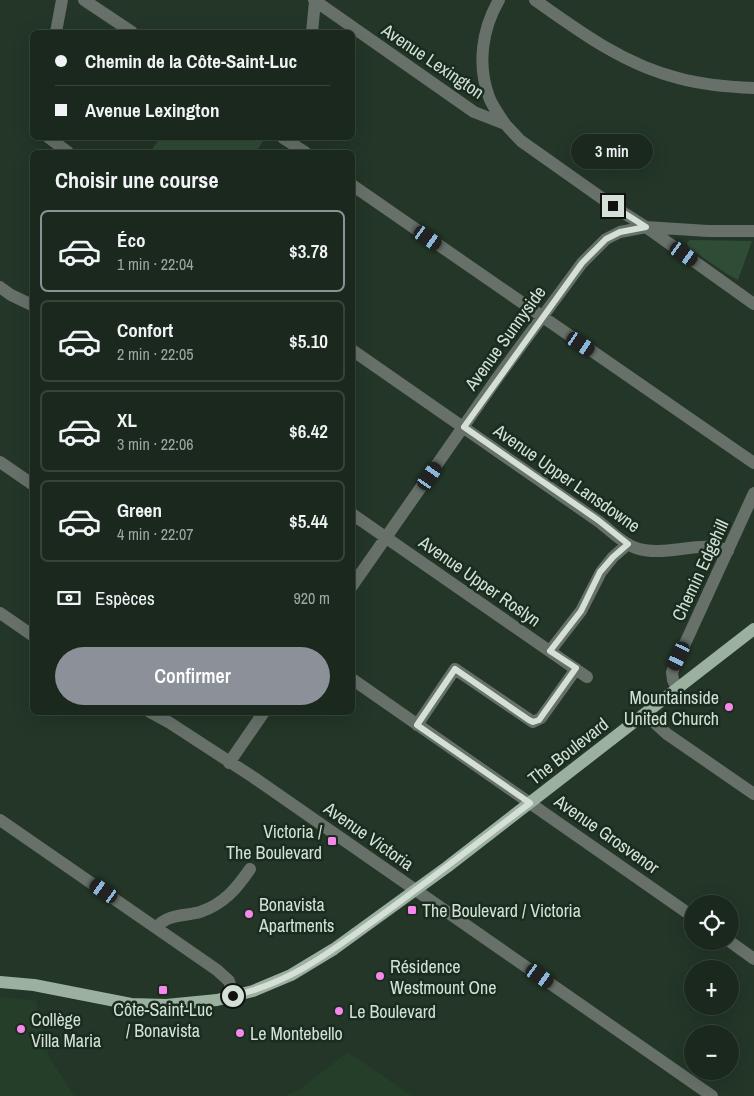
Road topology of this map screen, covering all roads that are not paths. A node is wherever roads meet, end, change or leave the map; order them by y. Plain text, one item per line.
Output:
1 (62, 0) edge
2 (84, 0) edge
3 (314, 0) edge
4 (499, 0) edge
5 (536, 0) edge
6 (56, 30) edge
7 (129, 30) edge
8 (312, 30) edge
9 (754, 88) edge
10 (505, 124) junction
11 (51, 140) edge
12 (286, 140) edge
13 (65, 150) edge
14 (302, 150) edge
15 (355, 187) edge
16 (646, 227) junction
17 (754, 231) edge
18 (0, 287) edge
19 (30, 304) edge
20 (754, 304) edge
21 (542, 317) junction
22 (355, 352) edge
23 (464, 427) junction
24 (0, 462) edge
25 (754, 463) edge
26 (30, 483) edge
27 (754, 493) edge
28 (355, 516) edge
29 (386, 537) junction
30 (628, 544) junction
31 (728, 550) junction
32 (355, 582) edge
33 (0, 613) edge
34 (754, 629) edge
35 (30, 634) edge
36 (550, 651) junction
37 (576, 668) junction
38 (588, 677) dead end
39 (355, 682) edge
40 (677, 688) junction
41 (647, 712) junction
42 (155, 715) edge
43 (262, 715) edge
44 (417, 725) junction
45 (229, 763) junction
46 (754, 794) edge
47 (530, 803) junction
48 (0, 820) edge
49 (250, 869) dead end
50 (416, 890) junction
51 (684, 910) edge
52 (157, 927) junction
53 (739, 948) edge
54 (754, 959) edge
55 (0, 982) edge
56 (233, 996) junction
57 (712, 1096) edge

1 - 6 street
2 - 7 street
3 - 8 street
3 - 10 street, Avenue Lexington
4 - 10 street
5 - 9 street
10 - 16 street, Avenue Lexington
11 - 13 street
12 - 14 street
15 - 21 street
16 - 17 street, Avenue Sunnyside
16 - 20 street, Avenue Lexington
16 - 21 street, Avenue Sunnyside
18 - 19 street
21 - 23 street, Avenue Sunnyside
21 - 25 street
22 - 23 street, Avenue Upper Lansdowne
23 - 29 street, Avenue Sunnyside
23 - 30 street, Avenue Upper Lansdowne
24 - 26 street
27 - 31 street, Chemin Edgehill
28 - 29 street, Avenue Upper Roslyn
29 - 32 street, Avenue Sunnyside
29 - 36 street, Avenue Upper Roslyn
30 - 31 street, Avenue Upper Lansdowne
30 - 36 street
31 - 40 street, Chemin Edgehill
33 - 35 street
34 - 40 main road, The Boulevard
36 - 37 street, Avenue Upper Roslyn
37 - 38 street, Avenue Upper Roslyn
37 - 44 street
39 - 44 street, Avenue Grosvenor
40 - 41 main road, The Boulevard
41 - 46 street
41 - 47 main road, The Boulevard
42 - 45 street, Avenue Victoria
43 - 45 street
44 - 47 street, Avenue Grosvenor
45 - 50 street, Avenue Victoria
47 - 50 main road, The Boulevard
47 - 51 street, Avenue Grosvenor
48 - 52 street
49 - 52 street
50 - 56 main road, The Boulevard
50 - 57 street, Avenue Victoria
52 - 56 street
53 - 54 street
55 - 56 main road, The Boulevard

